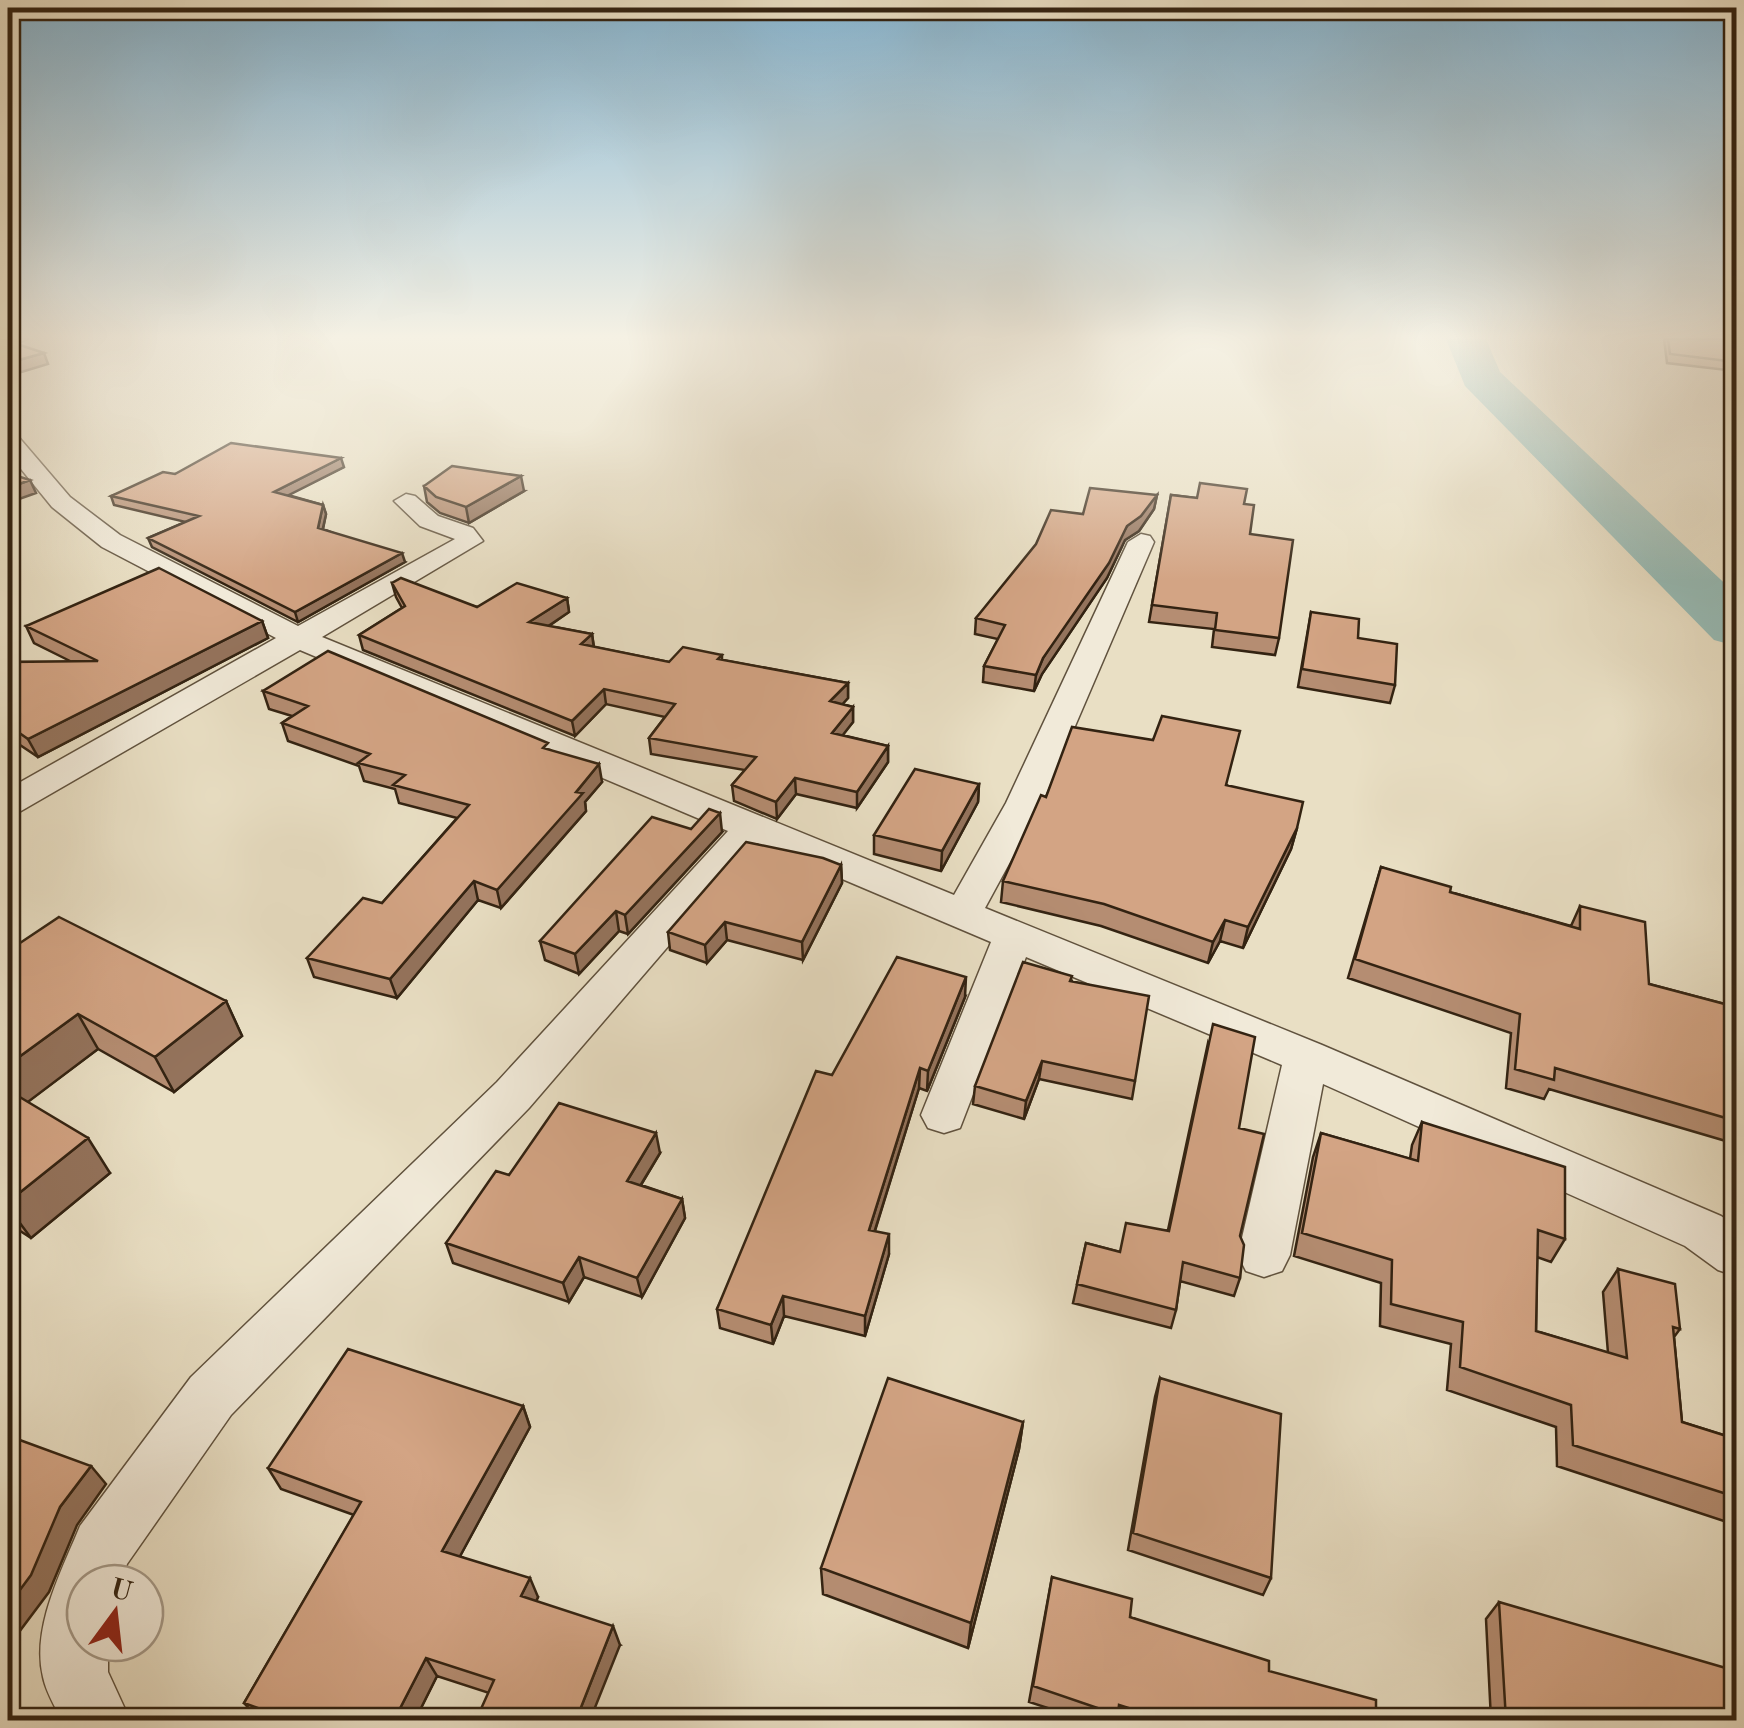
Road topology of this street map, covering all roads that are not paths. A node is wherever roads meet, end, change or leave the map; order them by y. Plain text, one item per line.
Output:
1 (8, 438) edge
2 (406, 501) dead end
3 (1141, 542) dead end
4 (298, 638) junction
5 (8, 802) edge
6 (750, 829) junction
7 (962, 913) junction
8 (1014, 935) junction
9 (1306, 1057) junction
10 (944, 1115) dead end
11 (1736, 1254) edge
12 (1264, 1255) dead end
13 (97, 1563) edge
14 (75, 1663) edge
15 (96, 1720) edge

1 - 4 street
2 - 4 street
3 - 7 street
4 - 5 street
4 - 6 street
6 - 7 street
6 - 13 street
7 - 8 street
8 - 9 street
8 - 10 street
9 - 11 street
9 - 12 street
14 - 15 street

